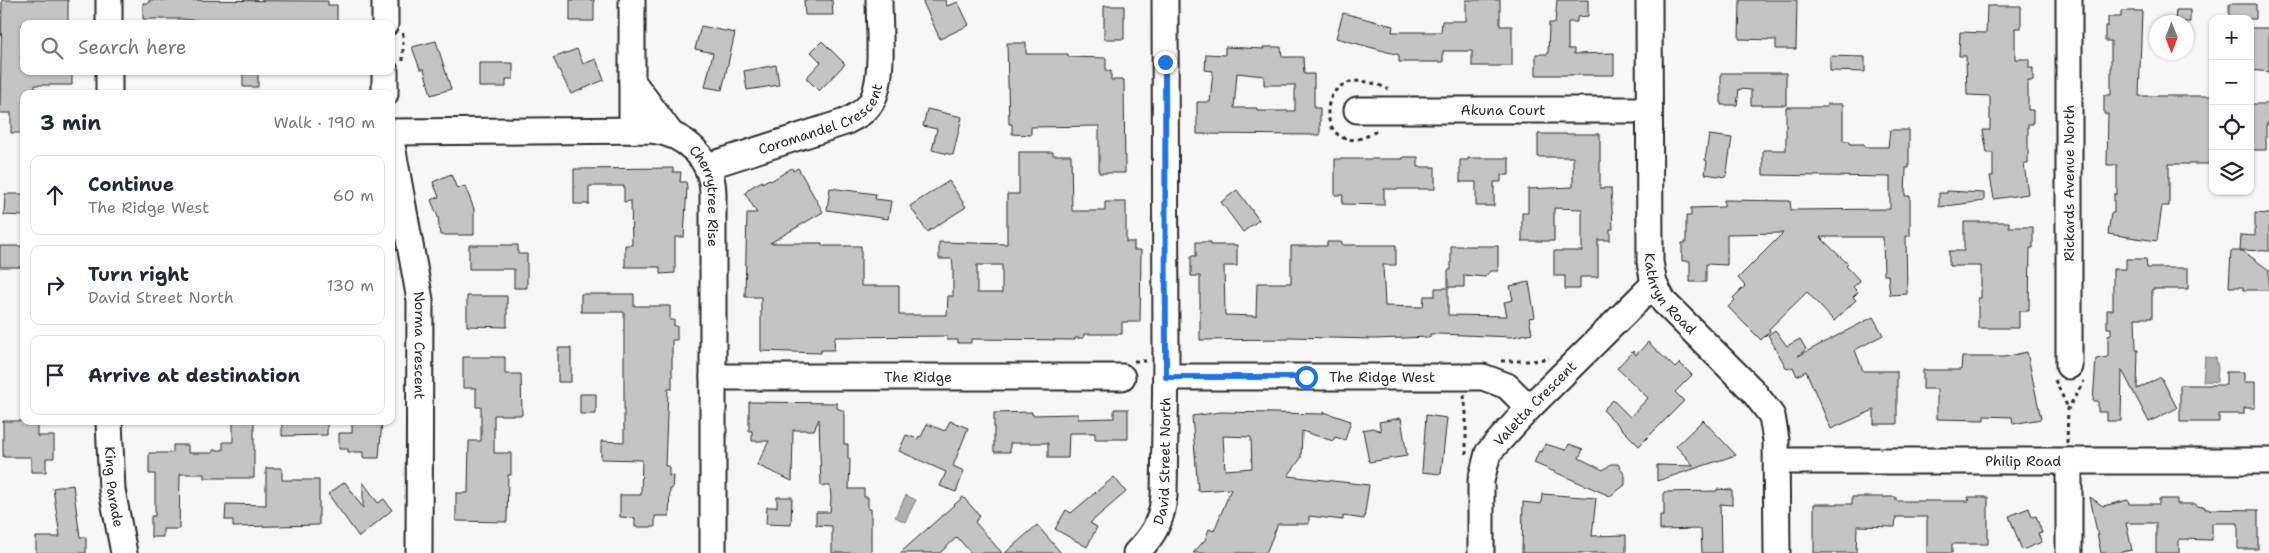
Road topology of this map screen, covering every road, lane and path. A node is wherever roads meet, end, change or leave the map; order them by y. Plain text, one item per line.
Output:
1 (109, 0) edge
2 (385, 0) edge
3 (632, 0) edge
4 (879, 0) edge
5 (1165, 0) edge
6 (1650, 0) edge
7 (2069, 0) edge
8 (109, 20) edge
9 (385, 20) edge
10 (109, 75) edge
11 (385, 75) edge
12 (632, 81) junction
13 (109, 90) edge
14 (385, 90) edge
15 (1357, 110) dead end
16 (1650, 110) junction
17 (632, 130) junction
18 (395, 132) edge
19 (671, 134) junction
20 (395, 162) edge
21 (708, 166) junction
22 (1654, 284) junction
23 (1554, 356) dead end
24 (1494, 361) dead end
25 (2069, 366) dead end
26 (713, 377) junction
27 (1122, 377) dead end
28 (1166, 377) junction
29 (1529, 408) junction
30 (110, 425) edge
31 (1777, 461) junction
32 (2069, 461) junction
33 (2269, 461) edge
34 (124, 553) edge
35 (420, 553) edge
36 (713, 553) edge
37 (1136, 553) edge
38 (1481, 553) edge
39 (1777, 553) edge
40 (2069, 553) edge

1 - 8 street
2 - 9 street
3 - 12 street
4 - 21 street, Coromandel Crescent
5 - 28 street, David Street North
6 - 16 street, Kathryn Road
7 - 25 street, Rickards Avenue North
10 - 13 street
11 - 14 street
12 - 17 street
12 - 19 street
15 - 16 street, Akuna Court
16 - 22 street, Kathryn Road
17 - 18 street, Cherrytree Rise
17 - 19 street, Cherrytree Rise
19 - 21 street, Cherrytree Rise
20 - 35 street, Norma Crescent
21 - 26 street, Cherrytree Rise
22 - 29 street, Valetta Crescent
22 - 31 street, Kathryn Road
23 - 24 path
26 - 27 street, The Ridge
26 - 36 street, Cherrytree Rise
28 - 29 street, The Ridge West
28 - 37 street, David Street North
29 - 38 street, Valetta Crescent
30 - 34 street, King Parade
31 - 32 street, Philip Road
31 - 39 street, Kathryn Road
32 - 33 street, Philip Road
32 - 40 street

